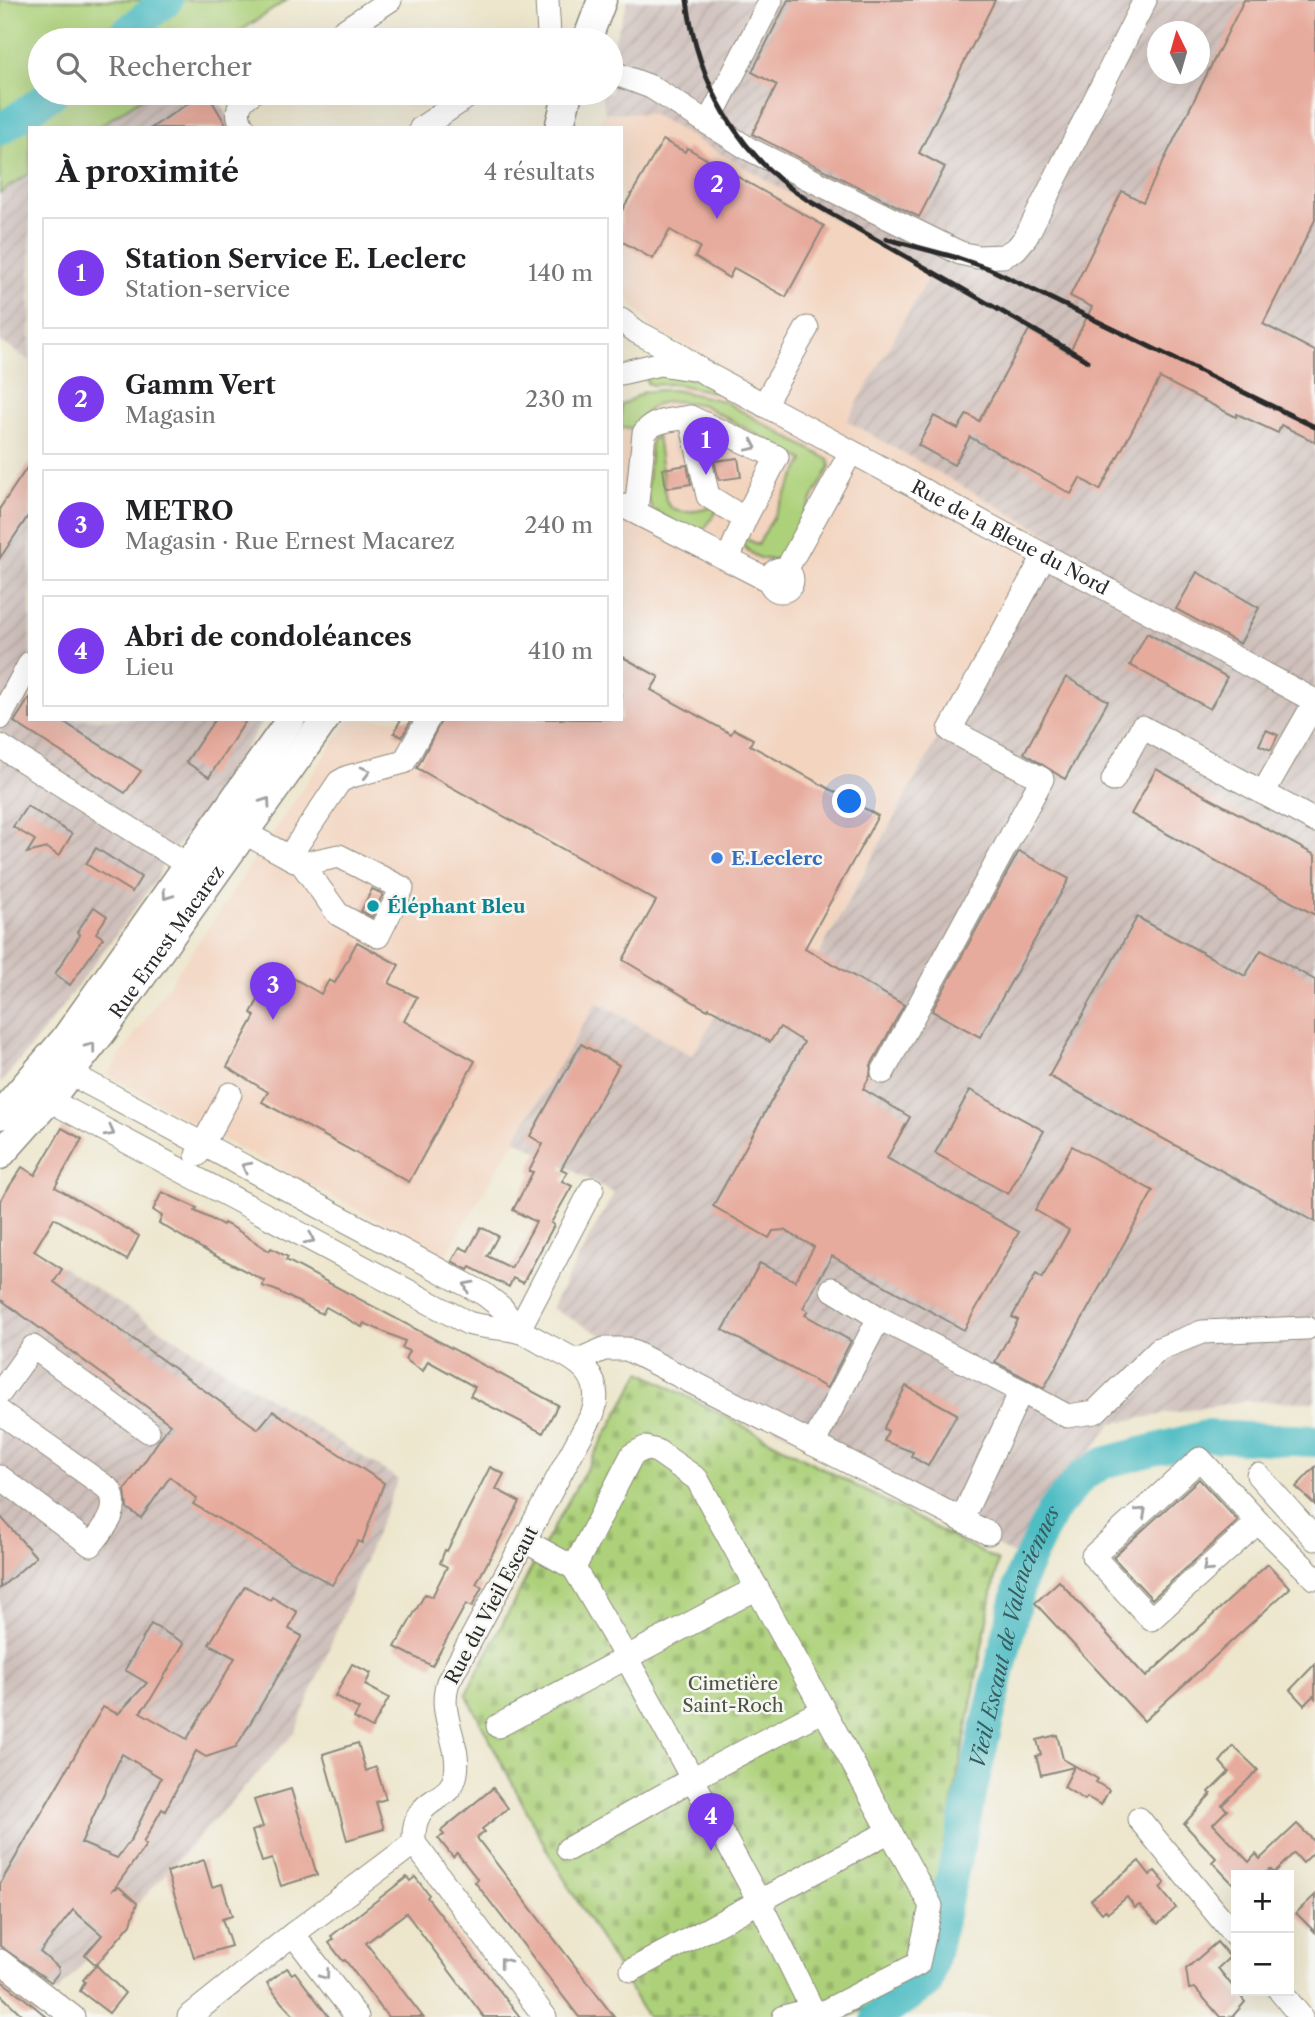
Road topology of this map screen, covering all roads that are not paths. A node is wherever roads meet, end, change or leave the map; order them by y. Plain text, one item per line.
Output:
1 (390, 0) edge
2 (547, 0) edge
3 (602, 0) edge
4 (771, 0) edge
5 (1145, 0) edge
6 (348, 28) edge
7 (549, 28) edge
8 (592, 28) edge
9 (623, 76) edge
10 (239, 105) edge
11 (455, 105) edge
12 (565, 105) edge
13 (708, 123) junction
14 (243, 126) edge
15 (424, 126) edge
16 (560, 126) edge
17 (623, 322) edge
18 (807, 328) dead end
19 (623, 373) edge
20 (705, 373) junction
21 (764, 405) junction
22 (690, 417) junction
23 (851, 452) junction
24 (628, 508) edge
25 (745, 519) junction
26 (1044, 556) junction
27 (728, 559) junction
28 (28, 667) edge
29 (1315, 702) edge
30 (0, 718) edge
31 (290, 721) edge
32 (324, 721) edge
33 (427, 721) edge
34 (0, 746) edge
35 (1113, 780) dead end
36 (1263, 793) junction
37 (1315, 821) edge
38 (245, 833) junction
39 (188, 865) junction
40 (883, 1072) dead end
41 (71, 1073) junction
42 (230, 1094) dead end
43 (49, 1100) junction
44 (0, 1115) edge
45 (203, 1144) junction
46 (0, 1155) edge
47 (187, 1173) junction
48 (592, 1189) dead end
49 (832, 1289) dead end
50 (879, 1318) junction
51 (1307, 1328) dead end
52 (518, 1331) junction
53 (576, 1361) junction
54 (1021, 1391) junction
55 (0, 1392) edge
56 (0, 1412) edge
57 (148, 1431) dead end
58 (813, 1444) junction
59 (1258, 1475) dead end
60 (0, 1477) edge
61 (962, 1519) junction
62 (1258, 1522) junction
63 (988, 1533) dead end
64 (1315, 1539) edge
65 (525, 1541) junction
66 (575, 1567) junction
67 (1315, 1578) edge
68 (757, 1588) junction
69 (626, 1657) junction
70 (823, 1710) junction
71 (498, 1726) dead end
72 (692, 1779) junction
73 (1139, 1819) dead end
74 (890, 1831) junction
75 (414, 1843) junction
76 (568, 1849) dead end
77 (759, 1901) junction
78 (1233, 1933) edge
79 (293, 1934) junction
80 (0, 1961) edge
81 (632, 1970) dead end
82 (1284, 1996) edge
83 (815, 2014) edge
84 (73, 2017) edge
85 (190, 2017) edge
86 (357, 2017) edge
87 (545, 2017) edge
88 (784, 2017) edge
89 (1301, 2017) edge

1 - 6 street
2 - 7 street
3 - 8 main road
4 - 13 street
5 - 13 street
9 - 13 street
10 - 14 street
11 - 15 street
12 - 16 main road
17 - 20 street, Rue de la Bleue du Nord
18 - 21 street
19 - 20 street, Rue de la Bleue du Nord
20 - 21 street, Rue de la Bleue du Nord
21 - 23 street, Rue de la Bleue du Nord
22 - 24 street
22 - 25 street
22 -> 25 street
23 - 26 street, Rue de la Bleue du Nord
23 - 27 street
24 - 27 street
25 - 27 street
26 - 29 street, Rue de la Bleue du Nord
26 - 40 street
28 - 30 street
29 - 36 street
31 - 39 main road, Rue Ernest Macarez
38 -> 32 main road, Rue Ernest Macarez
38 -> 33 street
34 - 39 street
35 - 36 street
36 - 37 street
41 -> 38 main road, Rue Ernest Macarez
39 -> 44 main road, Rue Ernest Macarez
41 - 43 main road, Rue Ernest Macarez
41 - 45 street
42 - 45 street
43 - 46 main road, Rue Ernest Macarez
43 -> 47 street
45 - 47 street
52 -> 45 street
47 -> 52 street
48 - 52 street
49 - 50 street
50 - 54 street
50 - 58 street
51 - 54 street
52 - 53 street
53 - 58 street
53 - 65 street, Rue du Vieil Escaut
54 - 61 street
55 - 57 street
56 - 60 street
58 - 61 street
59 - 64 street
61 - 63 street
62 -> 62 street
62 - 67 street
65 - 66 street
65 - 75 street, Rue du Vieil Escaut
66 - 68 street
66 - 69 street
68 - 69 street
68 - 70 street
69 - 71 street
69 - 72 street
70 - 72 street
70 - 74 street
72 - 76 street
72 - 77 street
73 - 78 street
74 - 77 street
74 - 83 street
75 - 79 street
87 -> 75 street
77 - 81 street
77 - 83 street
79 - 85 street
79 -> 86 street
80 - 84 street
82 - 89 street
83 - 88 street

